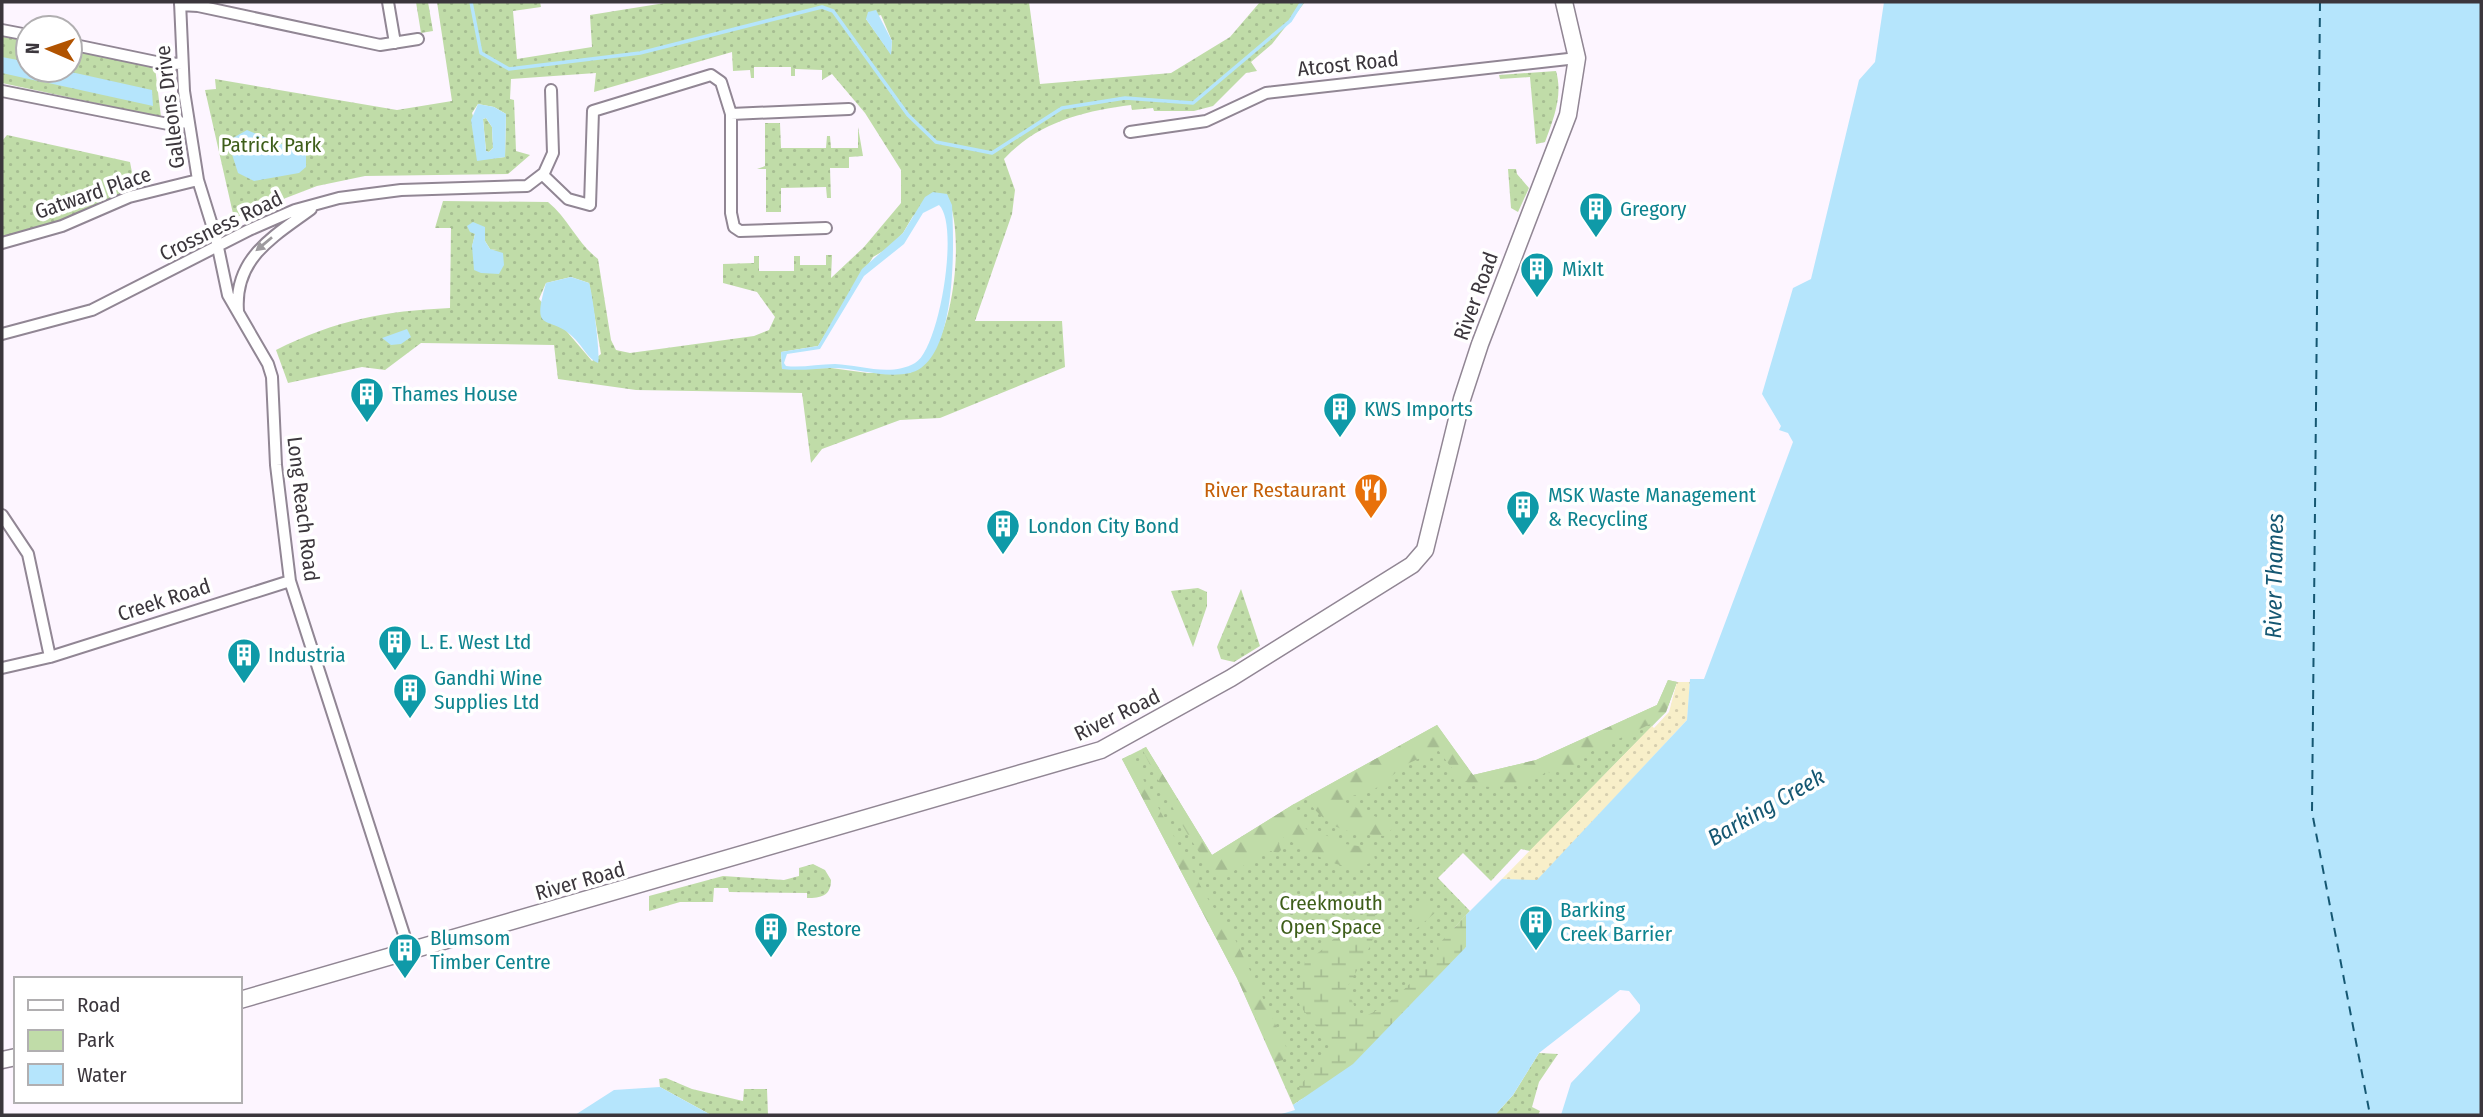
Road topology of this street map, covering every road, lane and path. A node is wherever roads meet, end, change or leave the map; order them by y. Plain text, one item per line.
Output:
1 (388, 2) edge
2 (1564, 2) edge
3 (180, 4) edge
4 (418, 39) dead end
5 (395, 43) junction
6 (84, 47) edge
7 (1577, 58) junction
8 (182, 64) junction
9 (551, 90) dead end
10 (2, 91) edge
11 (830, 96) dead end
12 (849, 108) dead end
13 (830, 109) junction
14 (731, 114) junction
15 (187, 122) junction
16 (1130, 132) dead end
17 (542, 175) junction
18 (198, 180) junction
19 (319, 203) junction
20 (826, 228) dead end
21 (2, 243) edge
22 (218, 247) junction
23 (238, 316) junction
24 (2, 334) edge
25 (2, 515) edge
26 (290, 581) junction
27 (50, 657) junction
28 (2, 668) edge
29 (409, 950) junction
30 (242, 999) edge

1 - 5 street
2 - 7 street, River Road
3 - 5 street
3 - 8 street, Galleons Drive
4 - 5 street
6 - 8 street
7 - 16 street, Atcost Road
7 - 29 street, River Road
8 - 15 street, Galleons Drive
9 - 17 street
10 - 15 street
11 - 13 street
12 - 13 street
13 - 14 street
14 - 17 street
14 - 20 street
15 - 18 street, Galleons Drive
17 - 19 street, Crossness Road
18 - 21 street, Gatward Place
18 - 22 street, Galleons Drive
19 - 22 street, Crossness Road
19 -> 23 street
22 - 23 street, Long Reach Road
22 - 24 street, Crossness Road
23 - 26 street, Long Reach Road
25 - 27 street
26 - 27 street, Creek Road
26 - 29 street, Long Reach Road
27 - 28 street, Creek Road
29 - 30 street, River Road

